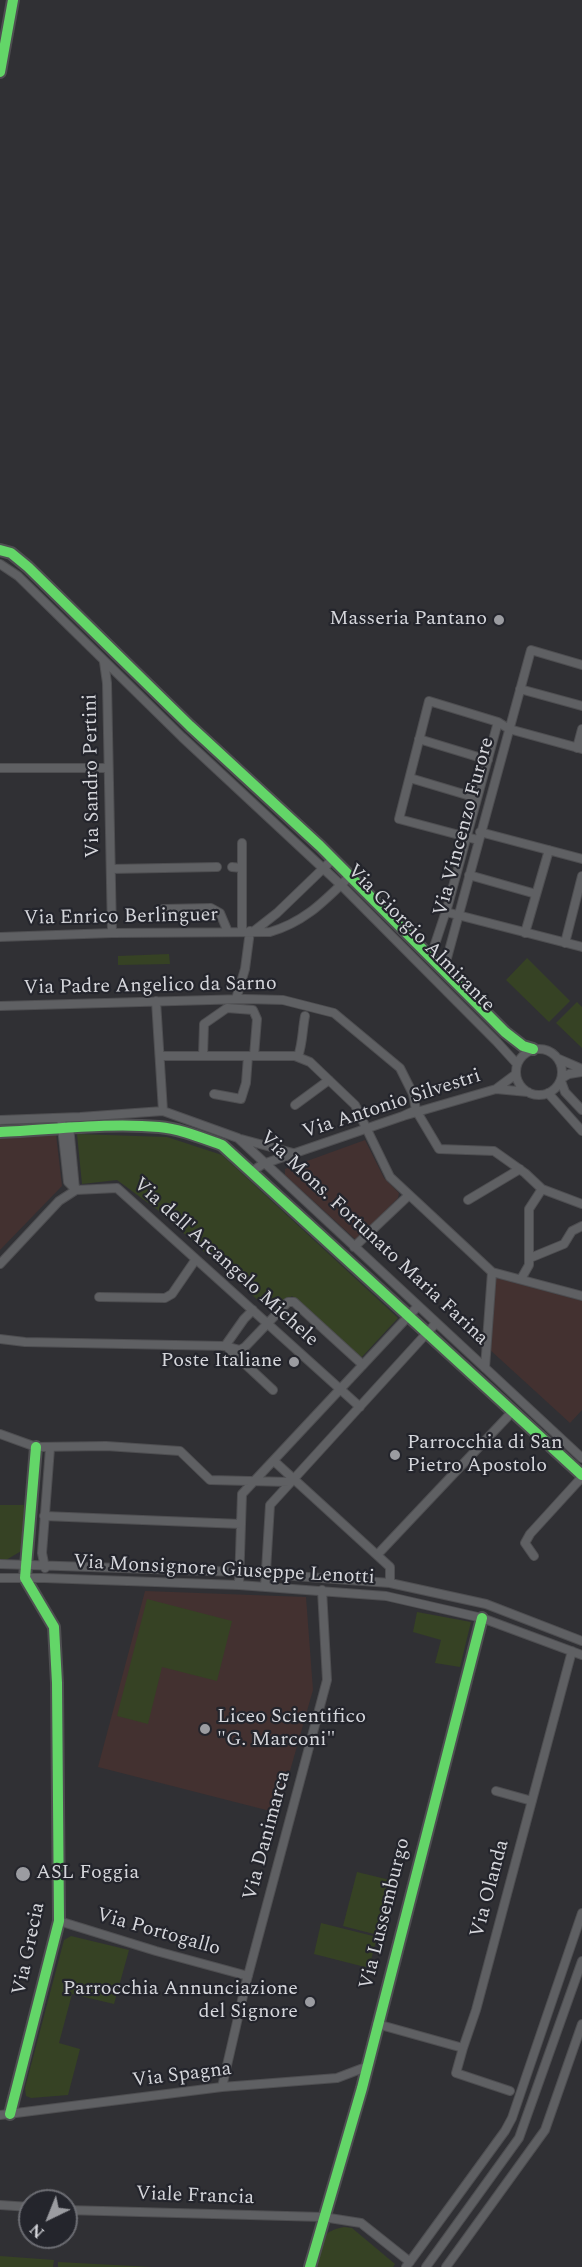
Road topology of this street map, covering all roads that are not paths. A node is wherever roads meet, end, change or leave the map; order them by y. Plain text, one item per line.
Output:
1 (13, 0) edge
2 (0, 72) edge
3 (0, 550) edge
4 (0, 564) edge
5 (103, 659) junction
6 (582, 665) edge
7 (125, 680) junction
8 (107, 683) junction
9 (520, 689) junction
10 (582, 706) edge
11 (498, 722) junction
12 (509, 729) junction
13 (582, 729) edge
14 (419, 739) junction
15 (579, 749) edge
16 (488, 760) junction
17 (0, 768) edge
18 (108, 768) junction
19 (410, 778) junction
20 (477, 798) junction
21 (479, 836) junction
22 (467, 837) junction
23 (242, 843) dead end
24 (549, 850) junction
25 (333, 859) junction
26 (582, 859) edge
27 (217, 867) dead end
28 (232, 867) dead end
29 (111, 868) junction
30 (242, 868) junction
31 (324, 868) junction
32 (469, 875) junction
33 (350, 876) junction
34 (582, 876) edge
35 (341, 885) junction
36 (536, 894) junction
37 (164, 909) dead end
38 (446, 912) junction
39 (458, 915) junction
40 (228, 932) junction
41 (249, 932) junction
42 (112, 933) junction
43 (525, 933) junction
44 (0, 937) edge
45 (565, 943) junction
46 (582, 947) edge
47 (431, 956) junction
48 (444, 969) junction
49 (236, 999) junction
50 (156, 1001) junction
51 (0, 1006) edge
52 (305, 1016) dead end
53 (533, 1049) junction
54 (160, 1056) junction
55 (203, 1056) junction
56 (251, 1056) junction
57 (298, 1057) junction
58 (559, 1059) junction
59 (517, 1064) junction
60 (582, 1070) edge
61 (516, 1074) junction
62 (329, 1080) junction
63 (561, 1080) junction
64 (496, 1089) junction
65 (528, 1092) junction
66 (214, 1094) dead end
67 (548, 1094) junction
68 (295, 1105) dead end
69 (582, 1110) edge
70 (163, 1111) junction
71 (417, 1112) junction
72 (403, 1116) junction
73 (0, 1120) edge
74 (65, 1123) junction
75 (366, 1129) junction
76 (582, 1131) edge
77 (0, 1132) edge
78 (238, 1138) junction
79 (294, 1153) junction
80 (263, 1164) junction
81 (520, 1169) junction
82 (252, 1172) junction
83 (542, 1189) junction
84 (76, 1190) junction
85 (409, 1195) junction
86 (468, 1200) dead end
87 (582, 1204) edge
88 (582, 1226) edge
89 (354, 1247) junction
90 (530, 1258) junction
91 (196, 1259) junction
92 (0, 1264) edge
93 (492, 1272) junction
94 (521, 1279) junction
95 (582, 1296) edge
96 (99, 1297) dead end
97 (418, 1306) junction
98 (253, 1310) junction
99 (409, 1316) junction
100 (267, 1322) junction
101 (436, 1323) junction
102 (427, 1333) junction
103 (0, 1339) edge
104 (225, 1346) junction
105 (363, 1365) junction
106 (484, 1368) junction
107 (341, 1389) junction
108 (273, 1390) dead end
109 (360, 1407) junction
110 (513, 1411) junction
111 (0, 1434) edge
112 (36, 1447) junction
113 (50, 1448) junction
114 (582, 1458) edge
115 (274, 1461) junction
116 (582, 1476) edge
117 (291, 1480) junction
118 (254, 1482) junction
119 (31, 1509) junction
120 (44, 1513) junction
121 (241, 1524) junction
122 (377, 1555) junction
123 (534, 1556) dead end
124 (0, 1564) edge
125 (28, 1565) junction
126 (46, 1566) junction
127 (240, 1572) junction
128 (266, 1573) junction
129 (0, 1578) edge
130 (26, 1578) junction
131 (44, 1578) junction
132 (390, 1583) junction
133 (239, 1585) junction
134 (265, 1587) junction
135 (322, 1590) junction
136 (482, 1618) junction
137 (582, 1641) edge
138 (572, 1651) junction
139 (582, 1655) edge
140 (496, 1791) dead end
141 (532, 1801) junction
142 (582, 1914) edge
143 (59, 1921) junction
144 (582, 1961) edge
145 (248, 1976) junction
146 (376, 2024) junction
147 (582, 2024) edge
148 (543, 2026) junction
149 (558, 2031) junction
150 (463, 2048) junction
151 (366, 2067) junction
152 (222, 2087) junction
153 (510, 2091) dead end
154 (5, 2115) edge
155 (0, 2205) edge
156 (18, 2206) edge
157 (78, 2210) edge
158 (323, 2217) junction
159 (408, 2265) edge
160 (309, 2267) edge
161 (425, 2267) edge
162 (446, 2267) edge

1 - 2 street
3 - 25 street
4 - 5 street
5 - 7 street
5 - 8 street, Via Sandro Pertini
6 - 9 street, Via Vincenzo Furore
7 - 8 street, Via Sandro Pertini
7 - 31 street
8 - 18 street, Via Sandro Pertini
9 - 10 street
9 - 12 street, Via Vincenzo Furore
11 - 12 street
11 - 14 street
11 - 16 street, Via Vincenzo Furore
12 - 15 street
12 - 21 street, Via Vincenzo Furore
13 - 15 street
14 - 16 street
14 - 19 street
16 - 20 street, Via Vincenzo Furore
17 - 18 street
18 - 29 street, Via Sandro Pertini
19 - 20 street
19 - 22 street
20 - 22 street, Via Vincenzo Furore
21 - 22 street
21 - 24 street
21 - 32 street, Via Vincenzo Furore
22 - 38 street, Via Vincenzo Furore
23 - 30 street, Via Enrico Berlinguer
24 - 26 street
24 - 36 street
25 - 31 street, Via Giorgio Almirante
25 - 33 street, Via Giorgio Almirante
27 - 29 street, Via Sandro Pertini
28 - 30 street
29 - 42 street, Via Sandro Pertini
30 - 41 street, Via Enrico Berlinguer
31 - 35 street, Via Giorgio Almirante
31 - 41 street
32 - 36 street
32 - 39 street, Via Vincenzo Furore
33 - 35 street, Via Enrico Berlinguer
33 - 47 street, Via Giorgio Almirante
34 - 45 street
35 - 41 street, Via Enrico Berlinguer
35 - 59 street, Via Giorgio Almirante
36 - 43 street
37 - 40 street
38 - 39 street
38 - 47 street, Via Vincenzo Furore
39 - 43 street
39 - 48 street, Via Vincenzo Furore
40 - 41 street, Via Enrico Berlinguer
40 - 42 street, Via Enrico Berlinguer
41 - 49 street
42 - 44 street, Via Enrico Berlinguer
43 - 45 street
45 - 46 street
47 - 48 street, Via Giorgio Almirante
48 - 53 street, Via Giorgio Almirante
49 - 50 street, Via Padre Angelico da Sarno
49 - 72 street, Via Padre Angelico da Sarno
50 - 51 street, Via Padre Angelico da Sarno
50 - 54 street
52 - 57 street
53 - 58 street
53 - 59 street
54 - 55 street
54 - 70 street
55 - 56 street
55 - 56 street
56 - 57 street
56 - 66 street
57 - 62 street
58 - 60 street
58 - 63 street
59 - 61 street
60 - 63 street
61 - 64 street, Via Antonio Silvestri
61 - 65 street
62 - 68 street
62 - 75 street
63 - 67 street
63 - 69 street
64 - 65 street, Via Antonio Silvestri
64 - 71 street, Via Antonio Silvestri
65 - 67 street
67 - 76 street
70 - 74 street, Via Mons. Fortunato Maria Farina
70 - 78 street, Via Mons. Fortunato Maria Farina
71 - 72 street, Via Antonio Silvestri
71 - 81 street
72 - 75 street, Via Antonio Silvestri
73 - 74 street, Via Mons. Fortunato Maria Farina
74 - 77 street, Via Mons. Fortunato Maria Farina
74 - 82 street, Via Mons. Fortunato Maria Farina
74 - 84 street
75 - 79 street, Via Antonio Silvestri
75 - 85 street
78 - 79 street
78 - 80 street, Via Mons. Fortunato Maria Farina
79 - 80 street, Via Antonio Silvestri
80 - 82 street, Via Antonio Silvestri
80 - 89 street, Via Mons. Fortunato Maria Farina
81 - 83 street
81 - 86 street
82 - 99 street, Via Mons. Fortunato Maria Farina
83 - 87 street
83 - 90 street
84 - 91 street, Via dell'Arcangelo Michele
84 - 92 street
85 - 89 street
85 - 93 street
88 - 90 street
89 - 97 street, Via Mons. Fortunato Maria Farina
90 - 94 street
91 - 96 street
91 - 98 street, Via dell'Arcangelo Michele
93 - 94 street
93 - 106 street
94 - 95 street
97 - 99 street
97 - 101 street, Via Mons. Fortunato Maria Farina
98 - 100 street, Via dell'Arcangelo Michele
98 - 104 street
99 - 102 street, Via Mons. Fortunato Maria Farina
99 - 105 street
100 - 104 street
100 - 105 street
100 - 107 street, Via dell'Arcangelo Michele
101 - 102 street
101 - 106 street, Via Mons. Fortunato Maria Farina
102 - 109 street
102 - 110 street, Via Mons. Fortunato Maria Farina
103 - 104 street
104 - 108 street
105 - 107 street
106 - 114 street, Via Mons. Fortunato Maria Farina
107 - 109 street, Via dell'Arcangelo Michele
107 - 115 street
109 - 117 street
110 - 116 street, Via Mons. Fortunato Maria Farina
110 - 122 street
111 - 112 street
112 - 113 street
112 - 119 street
113 - 118 street
113 - 120 street
115 - 117 street
115 - 118 street
116 - 123 street
117 - 118 street
117 - 122 street
117 - 128 street
118 - 121 street
119 - 120 street
119 - 125 street
120 - 121 street
120 - 126 street
121 - 127 street
122 - 132 street
124 - 125 street
125 - 126 street
125 - 130 street
126 - 127 street
126 - 131 street
127 - 128 street
127 - 133 street
128 - 132 street
128 - 134 street
129 - 130 street, Via Monsignore Giuseppe Lenotti
130 - 131 street, Via Monsignore Giuseppe Lenotti
130 - 143 street, Via Grecia
131 - 133 street, Via Monsignore Giuseppe Lenotti
132 - 137 street
133 - 134 street, Via Monsignore Giuseppe Lenotti
134 - 135 street, Via Monsignore Giuseppe Lenotti
135 - 136 street, Via Monsignore Giuseppe Lenotti
135 - 145 street, Via Danimarca
136 - 138 street, Via Monsignore Giuseppe Lenotti
136 - 146 street, Via Lussemburgo
138 - 139 street, Via Monsignore Giuseppe Lenotti
138 - 141 street, Via Olanda
140 - 141 street
141 - 150 street, Via Olanda
142 - 148 street
143 - 145 street, Via Portogallo
143 - 154 street, Via Grecia
144 - 149 street
145 - 152 street, Via Danimarca
146 - 150 street
146 - 151 street, Via Lussemburgo
147 - 162 street
148 - 149 street
148 - 159 street
149 - 161 street
150 - 153 street, Via Olanda
151 - 152 street, Via Spagna
151 - 158 street, Via Lussemburgo
152 - 154 street, Via Spagna
155 - 156 street
157 - 158 street, Viale Francia
158 - 159 street, Viale Francia
158 - 160 street, Via Lussemburgo
159 - 161 street, Viale Francia

